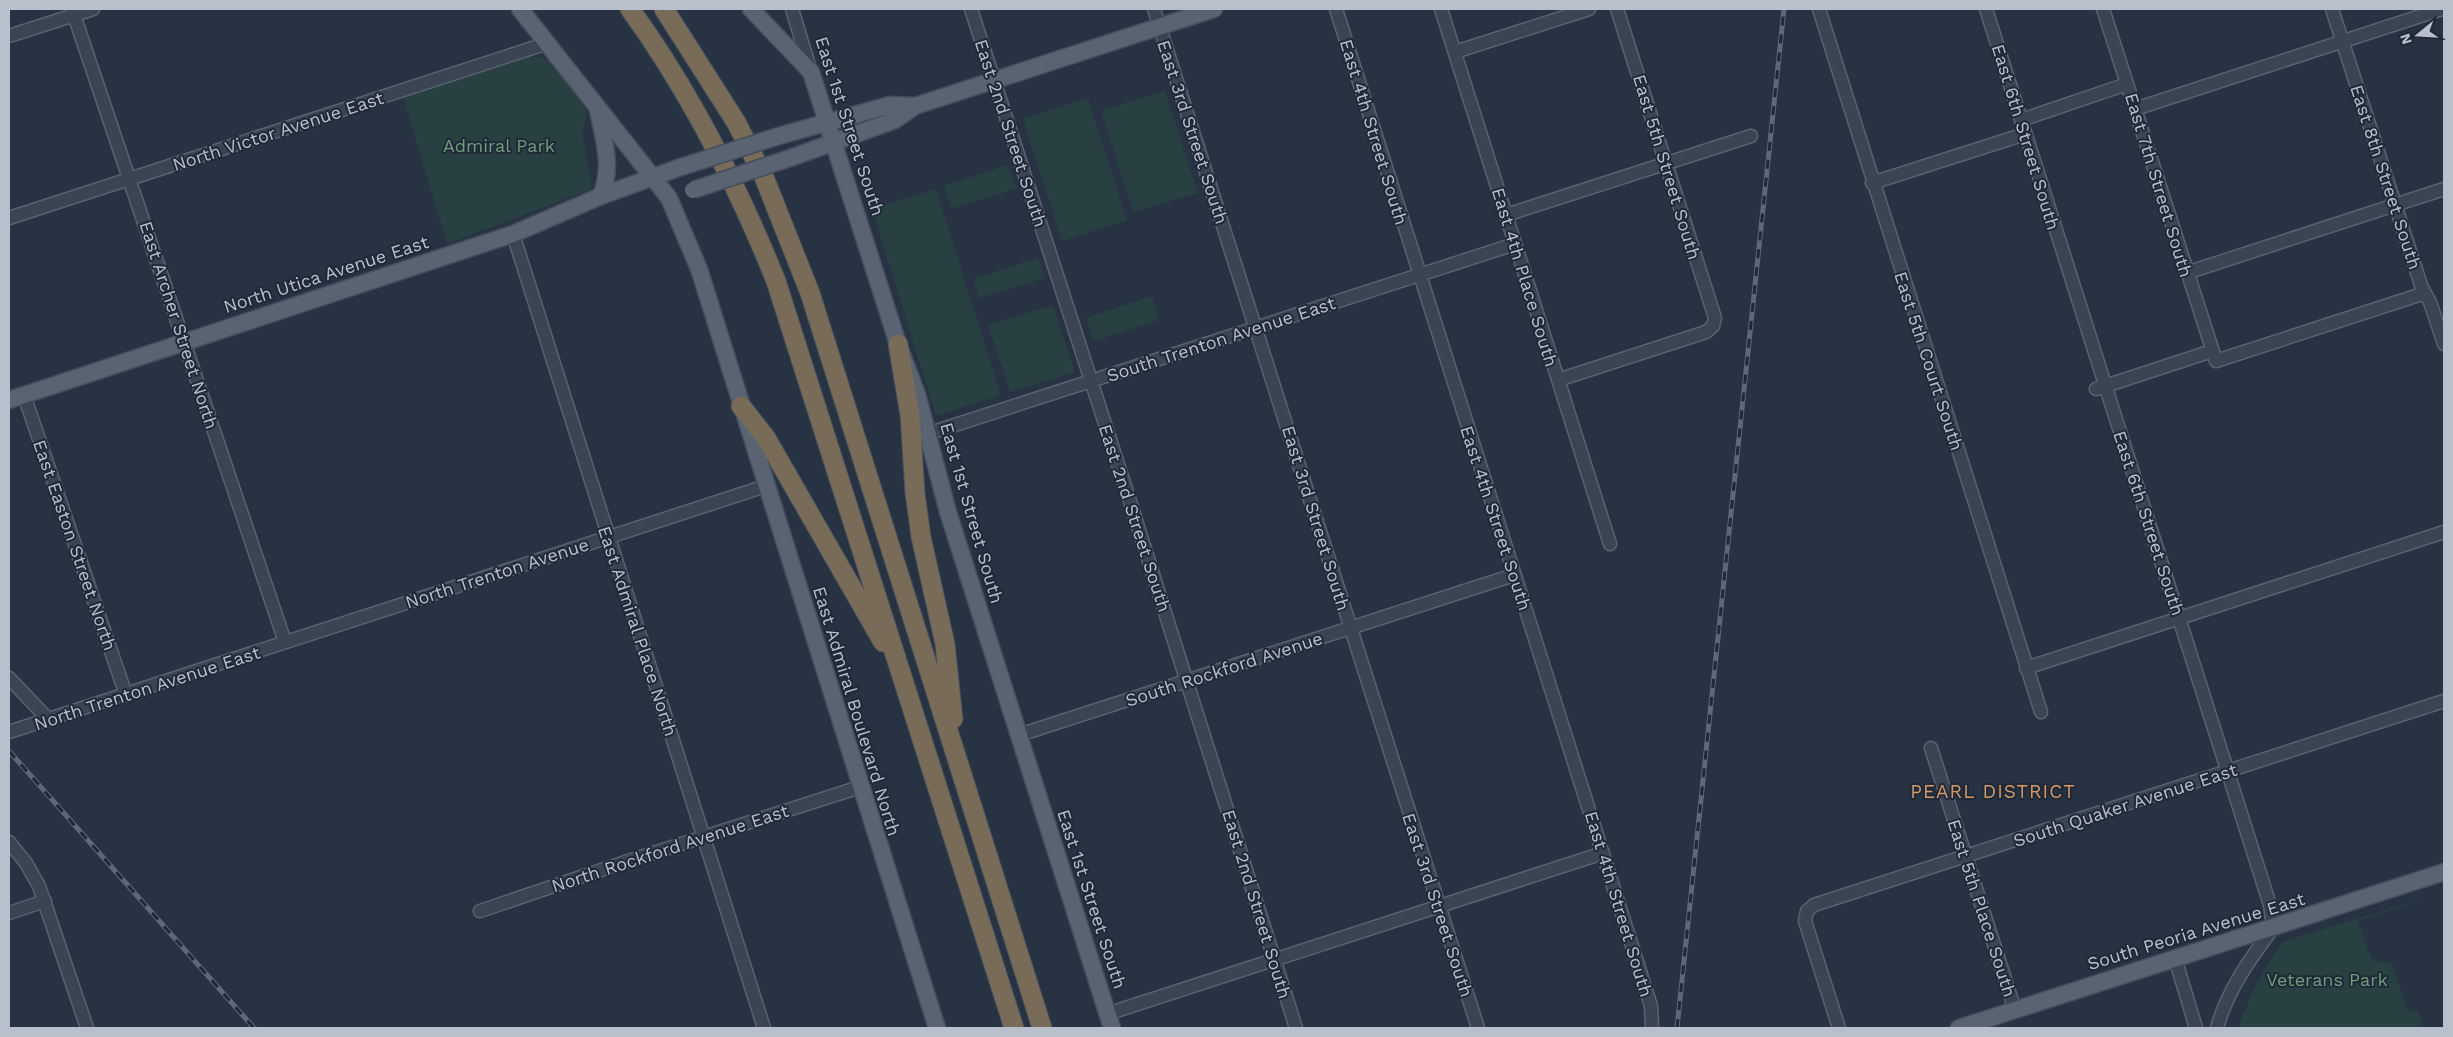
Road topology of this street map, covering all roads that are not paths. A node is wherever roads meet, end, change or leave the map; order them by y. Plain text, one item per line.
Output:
1 (93, 9) edge
2 (520, 9) edge
3 (630, 9) edge
4 (664, 9) edge
5 (752, 9) edge
6 (792, 9) edge
7 (971, 9) edge
8 (1154, 9) edge
9 (1214, 9) edge
10 (1336, 9) edge
11 (1441, 9) edge
12 (1589, 9) edge
13 (1617, 9) edge
14 (1818, 9) edge
15 (1986, 9) edge
16 (2103, 9) edge
17 (2332, 9) edge
18 (2442, 9) edge
19 (73, 12) edge
20 (1159, 27) junction
21 (9, 36) edge
22 (2342, 41) junction
23 (548, 43) junction
24 (1454, 52) junction
25 (811, 72) junction
26 (994, 80) junction
27 (2127, 84) junction
28 (914, 106) junction
29 (598, 107) junction
30 (2135, 109) junction
31 (2021, 120) junction
32 (828, 121) junction
33 (2025, 134) junction
34 (1751, 136) dead end
35 (834, 143) junction
36 (1666, 164) junction
37 (653, 176) junction
38 (130, 179) junction
39 (1872, 183) junction
40 (2444, 189) edge
41 (601, 196) junction
42 (669, 198) junction
43 (2395, 205) junction
44 (1506, 216) junction
45 (9, 218) edge
46 (513, 234) junction
47 (1516, 244) junction
48 (2186, 273) junction
49 (1420, 275) junction
50 (2425, 293) junction
51 (1256, 328) junction
52 (184, 342) junction
53 (898, 344) junction
54 (2444, 344) edge
55 (2214, 356) junction
56 (1558, 380) junction
57 (1091, 381) junction
58 (2101, 387) junction
59 (16, 397) edge
60 (741, 406) junction
61 (927, 434) junction
62 (766, 486) junction
63 (2444, 532) edge
64 (609, 537) junction
65 (1610, 544) dead end
66 (1514, 575) junction
67 (2179, 618) junction
68 (1350, 629) junction
69 (285, 642) junction
70 (2026, 668) junction
71 (900, 671) junction
72 (9, 678) edge
73 (1187, 680) junction
74 (126, 695) junction
75 (2444, 701) edge
76 (2041, 712) dead end
77 (49, 720) junction
78 (9, 732) edge
79 (1019, 735) junction
80 (1932, 748) dead end
81 (957, 760) junction
82 (2227, 771) junction
83 (860, 787) junction
84 (704, 837) junction
85 (9, 842) edge
86 (1603, 853) junction
87 (1965, 857) junction
88 (2444, 872) edge
89 (45, 901) junction
90 (1438, 907) junction
91 (480, 911) dead end
92 (9, 913) edge
93 (2273, 928) junction
94 (2176, 958) junction
95 (1274, 960) junction
96 (1000, 985) junction
97 (2015, 1010) junction
98 (1109, 1021) edge
99 (87, 1028) edge
100 (764, 1028) edge
101 (936, 1028) edge
102 (1008, 1028) edge
103 (1014, 1028) edge
104 (1042, 1028) edge
105 (1296, 1028) edge
106 (1478, 1028) edge
107 (1652, 1028) edge
108 (1839, 1028) edge
109 (1959, 1028) edge
110 (2196, 1028) edge
111 (2216, 1028) edge

1 - 19 street
2 - 23 main road, East Admiral Boulevard North
3 - 71 highway
4 - 81 highway
5 - 25 main road
6 - 25 street, East 1st Street South
7 - 26 street, East 2nd Street South
8 - 20 street, East 3rd Street South
9 - 20 main road
10 - 49 street, East 4th Street South
11 - 24 street, East 4th Place South
12 - 24 street
13 - 36 street, East 5th Street South
14 - 39 street, East 5th Court South
15 - 31 street, East 6th Street South
16 - 27 street, East 7th Street South
17 - 22 street, East 8th Street South
18 - 22 street
19 - 21 street
19 - 38 street, East Archer Street North
20 - 26 main road
20 - 51 street, East 3rd Street South
22 - 30 street
22 - 43 street, East 8th Street South
23 - 29 main road, East Admiral Boulevard North
23 - 38 street, North Victor Avenue East
24 - 44 street, East 4th Place South
25 - 32 main road, East 1st Street South
26 - 28 main road
26 - 57 street, East 2nd Street South
27 - 30 street, East 7th Street South
27 - 31 street
28 - 32 main road, North Utica Avenue East
28 - 35 main road
29 - 37 main road, East Admiral Boulevard North
29 - 41 main road
30 - 48 street, East 7th Street South
31 - 33 street, East 6th Street South
32 - 35 main road, East 1st Street South
32 - 37 main road, North Utica Avenue East, bridge
33 - 39 street
33 - 58 street, East 6th Street South
34 - 36 street
35 - 42 main road, bridge
35 - 53 main road, East 1st Street South
36 - 44 street
36 - 56 street, East 5th Street South
37 - 41 main road, North Utica Avenue East
37 - 42 main road, East Admiral Boulevard North
38 - 45 street, North Victor Avenue East
38 - 52 street, East Archer Street North
39 - 70 street, East 5th Court South
40 - 43 street
41 - 46 main road, North Utica Avenue East
42 - 60 main road, East Admiral Boulevard North
43 - 48 street
43 - 50 street, East 8th Street South
44 - 47 street, East 4th Place South
46 - 52 main road, North Utica Avenue East
46 - 64 street, East Admiral Place North
47 - 49 street, South Trenton Avenue East
47 - 56 street, East 4th Place South
48 - 55 street, East 7th Street South
49 - 51 street, South Trenton Avenue East
49 - 66 street, East 4th Street South
50 - 54 street, East 8th Street South
50 - 55 street
51 - 57 street, South Trenton Avenue East
51 - 68 street, East 3rd Street South
52 - 59 main road, North Utica Avenue East
52 - 69 street, East Archer Street North
53 - 61 main road, East 1st Street South
53 - 81 highway
55 - 58 street
56 - 65 street, East 4th Place South
57 - 61 street, South Trenton Avenue East
57 - 73 street, East 2nd Street South
58 - 67 street, East 6th Street South
59 - 74 street, East Easton Street North
60 - 62 main road, East Admiral Boulevard North
60 - 71 highway
61 - 79 main road, East 1st Street South
62 - 64 street, North Trenton Avenue
62 - 83 main road, East Admiral Boulevard North
63 - 67 street
64 - 69 street, North Trenton Avenue
64 - 84 street, East Admiral Place North
66 - 68 street, South Rockford Avenue
66 - 86 street, East 4th Street South
67 - 70 street
67 - 82 street, East 6th Street South
68 - 73 street, South Rockford Avenue
68 - 90 street, East 3rd Street South
69 - 74 street, North Trenton Avenue East
70 - 76 street, East 5th Court South
71 - 96 highway
72 - 77 street
73 - 79 street, South Rockford Avenue
73 - 95 street, East 2nd Street South
74 - 77 street, North Trenton Avenue East
75 - 82 street, South Quaker Avenue East
77 - 78 street, North Trenton Avenue East
79 - 98 main road, East 1st Street South
80 - 87 street, East 5th Place South
81 - 104 highway
82 - 87 street, South Quaker Avenue East
82 - 93 street, East 6th Street South
83 - 84 street, North Rockford Avenue East
83 - 101 main road, East Admiral Boulevard North
84 - 91 street, North Rockford Avenue East
84 - 100 street, East Admiral Place North
85 - 89 street
86 - 90 street
86 - 107 street, East 4th Street South
87 - 97 street, East 5th Place South
87 - 108 street, South Quaker Avenue East
88 - 93 main road, South Peoria Avenue East
89 - 92 street
89 - 99 street
90 - 95 street
90 - 106 street, East 3rd Street South
93 - 94 main road, South Peoria Avenue East
93 - 111 street
94 - 97 main road, South Peoria Avenue East
94 - 110 street
95 - 98 street
95 - 105 street, East 2nd Street South
96 - 102 highway
96 - 103 highway
97 - 109 main road, South Peoria Avenue East

